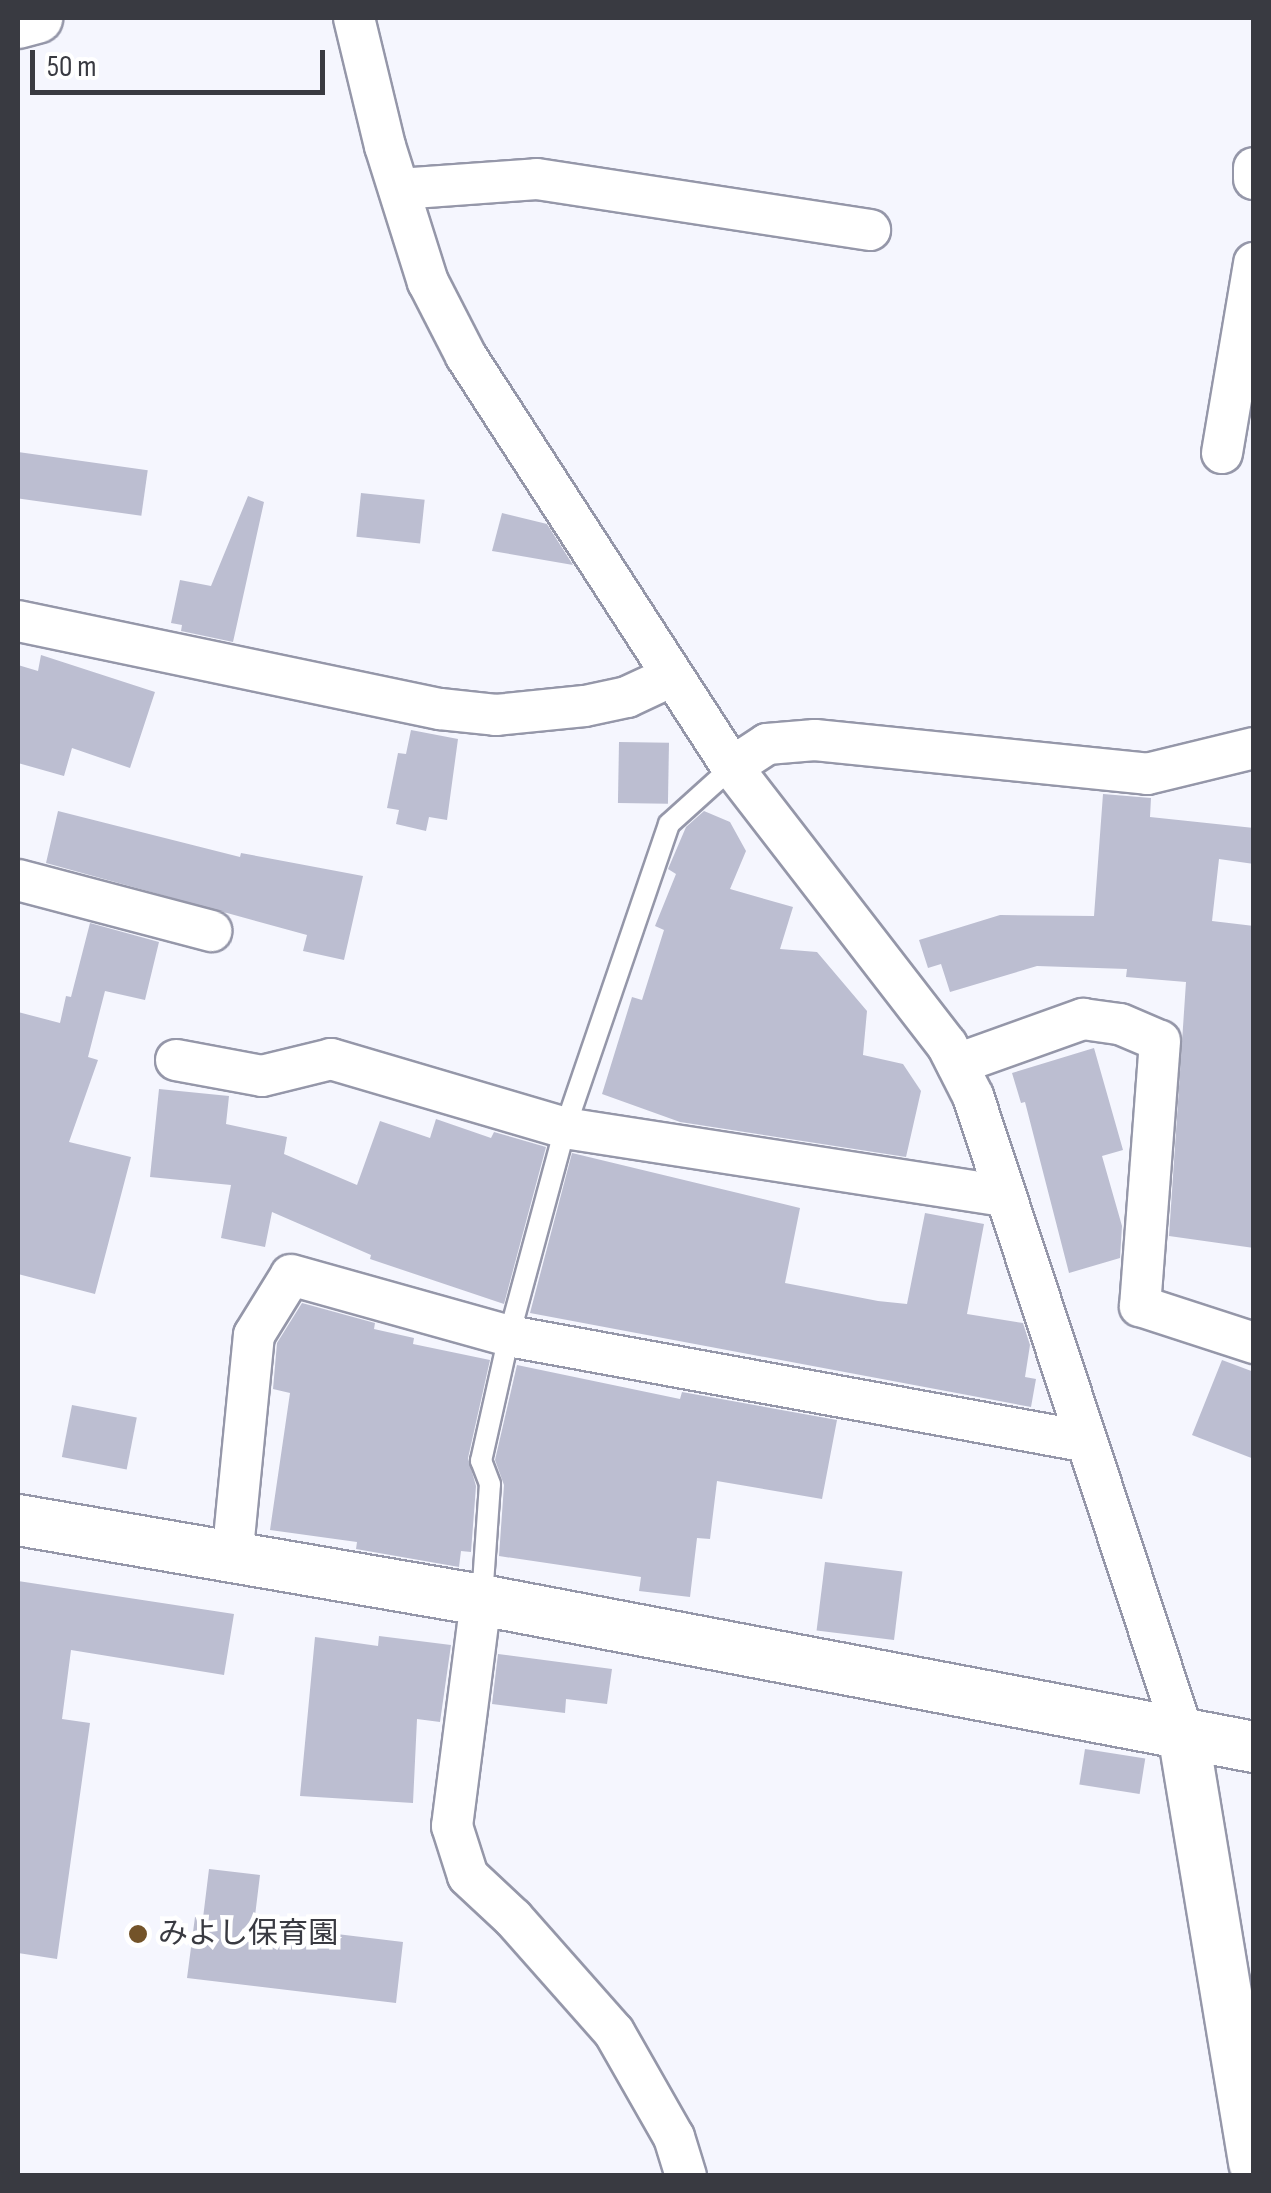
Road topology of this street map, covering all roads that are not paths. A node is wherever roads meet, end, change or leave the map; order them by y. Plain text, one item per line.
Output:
1 (37, 18) edge
2 (354, 18) edge
3 (18, 23) edge
4 (1254, 168) edge
5 (1254, 179) edge
6 (398, 189) junction
7 (870, 230) dead end
8 (1254, 263) edge
9 (1222, 453) dead end
10 (18, 621) edge
11 (670, 676) junction
12 (1254, 748) edge
13 (732, 767) junction
14 (18, 880) edge
15 (212, 931) dead end
16 (176, 1060) dead end
17 (957, 1064) junction
18 (565, 1128) junction
19 (1006, 1196) junction
20 (509, 1336) junction
21 (1254, 1343) edge
22 (1083, 1441) junction
23 (18, 1520) edge
24 (232, 1559) junction
25 (482, 1600) junction
26 (1182, 1733) junction
27 (1254, 1746) edge
28 (1254, 2162) edge
29 (686, 2176) edge

1 - 3 street
2 - 6 street
4 - 5 street
6 - 7 street
6 - 11 street
8 - 9 street
10 - 11 street
11 - 13 street
12 - 13 street
13 - 17 street
13 - 18 lane
14 - 15 street
16 - 18 street
17 - 19 street
17 - 21 street
18 - 19 street
18 - 20 lane
19 - 22 street
20 - 22 street
20 - 24 street
20 - 25 lane
22 - 26 street
23 - 24 street
24 - 25 street
25 - 26 street
25 - 29 street
26 - 27 street
26 - 28 street

